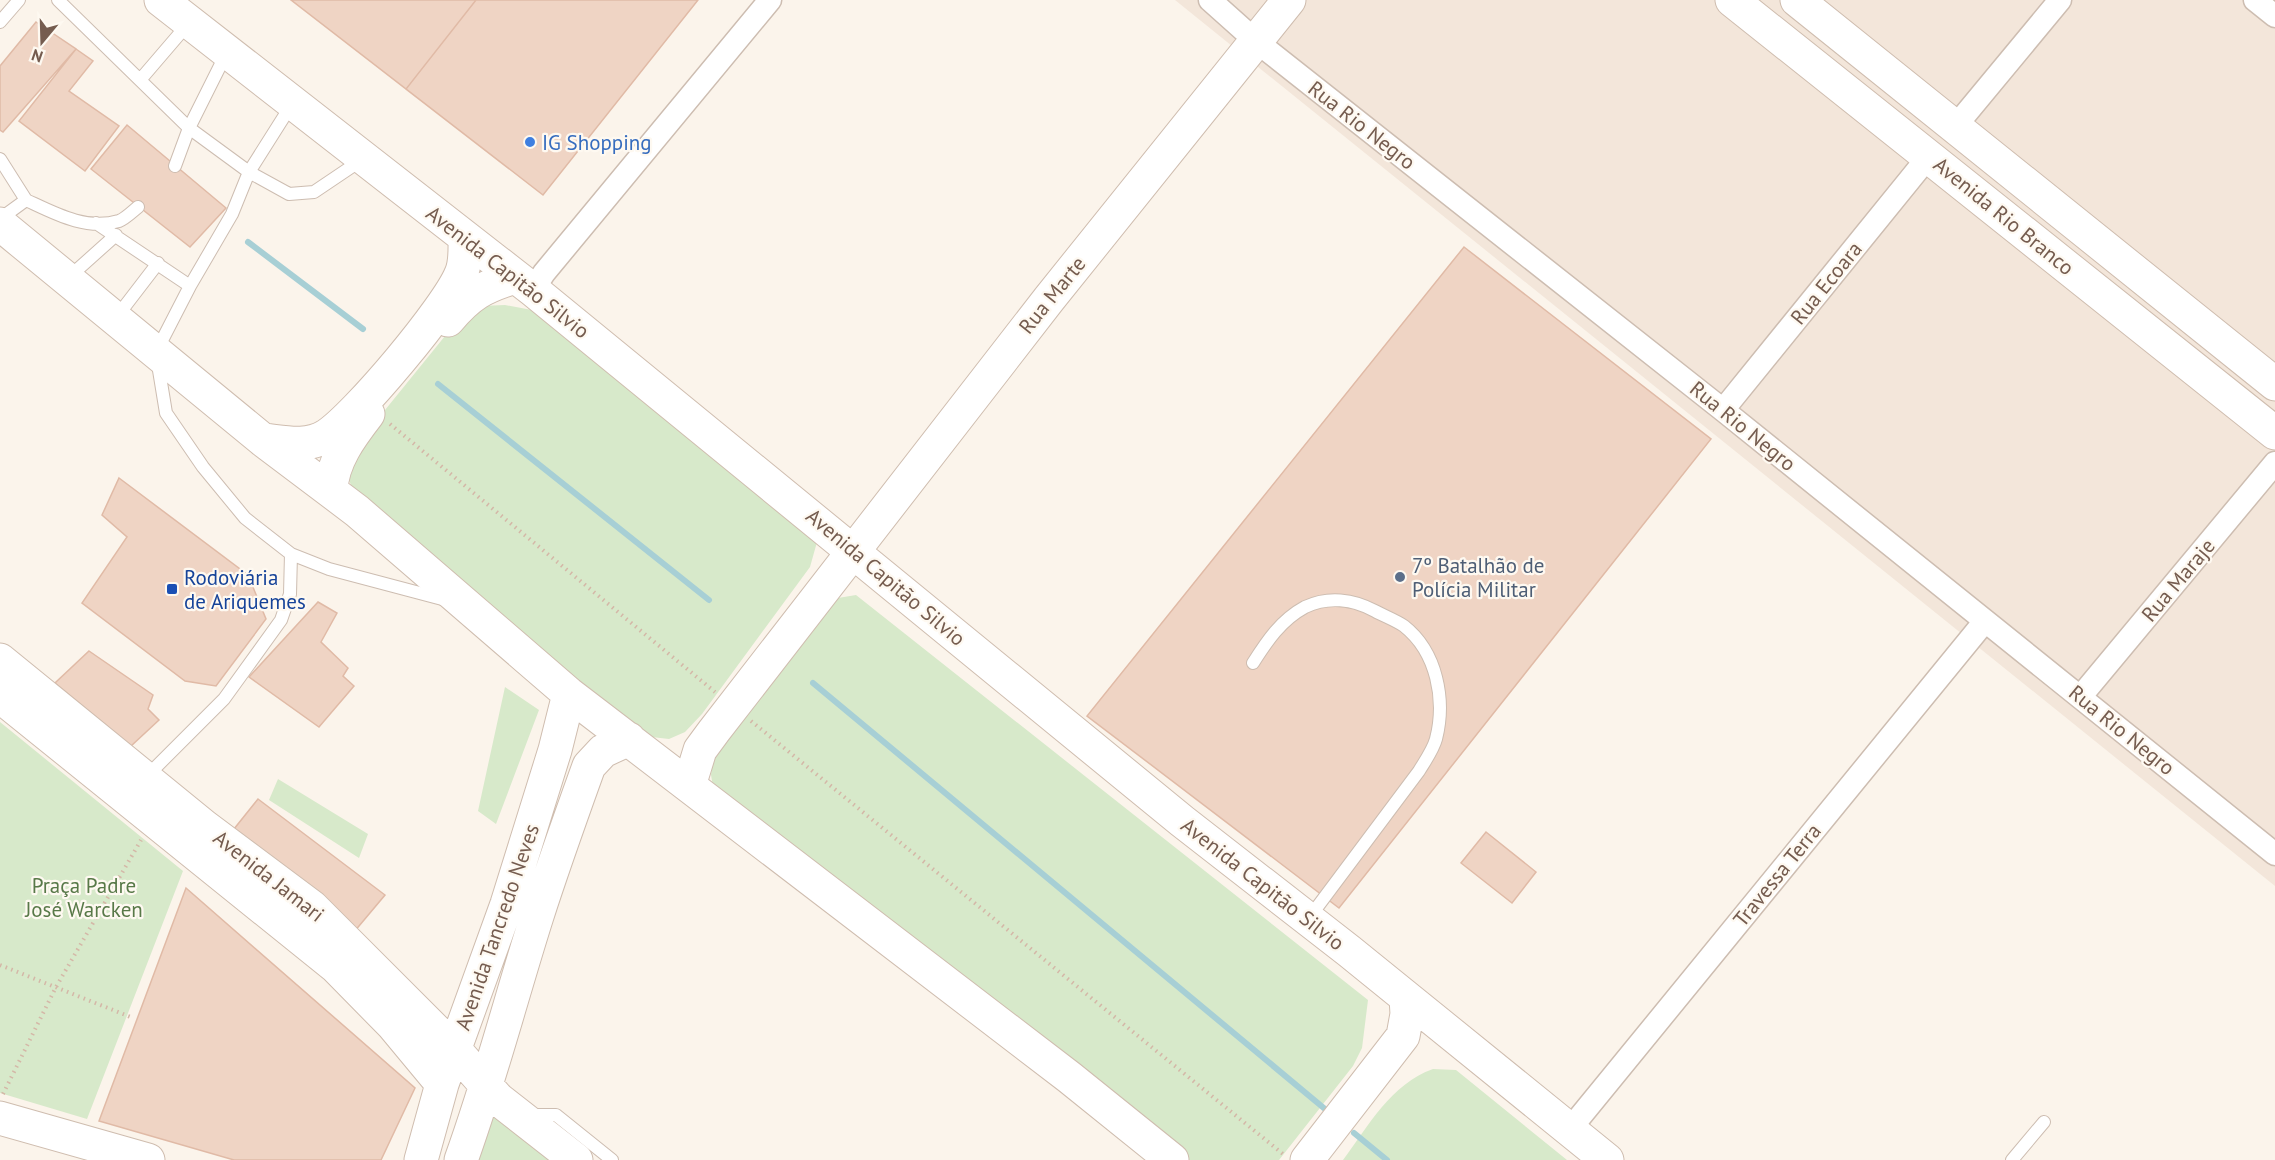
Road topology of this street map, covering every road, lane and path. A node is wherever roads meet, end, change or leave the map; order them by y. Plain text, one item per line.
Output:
1 (19, 0) edge
2 (58, 0) edge
3 (161, 0) edge
4 (770, 0) edge
5 (1210, 0) edge
6 (1289, 0) edge
7 (1732, 0) edge
8 (1797, 0) edge
9 (2060, 0) edge
10 (2255, 0) edge
11 (2275, 16) edge
12 (0, 22) edge
13 (189, 22) junction
14 (1257, 42) junction
15 (227, 53) junction
16 (140, 80) junction
17 (292, 103) junction
18 (189, 128) junction
19 (1954, 128) junction
20 (1929, 156) junction
21 (364, 158) junction
22 (0, 159) edge
23 (175, 166) dead end
24 (249, 172) junction
25 (26, 200) junction
26 (138, 207) dead end
27 (0, 219) edge
28 (96, 223) junction
29 (0, 224) edge
30 (116, 235) junction
31 (465, 238) junction
32 (159, 263) junction
33 (67, 279) junction
34 (524, 283) junction
35 (190, 286) junction
36 (115, 319) junction
37 (156, 352) junction
38 (2275, 384) edge
39 (372, 409) junction
40 (1723, 410) junction
41 (2275, 433) edge
42 (263, 440) junction
43 (2275, 463) edge
44 (331, 490) junction
45 (851, 552) junction
46 (291, 554) junction
47 (466, 605) junction
48 (1985, 621) junction
49 (0, 660) edge
50 (1253, 663) dead end
51 (569, 694) junction
52 (0, 696) edge
53 (2081, 696) junction
54 (733, 706) junction
55 (629, 739) junction
56 (144, 778) junction
57 (689, 786) junction
58 (152, 819) junction
59 (2275, 854) edge
60 (507, 904) junction
61 (537, 915) junction
62 (1308, 919) junction
63 (308, 923) junction
64 (0, 965) edge
65 (56, 987) junction
66 (1406, 998) junction
67 (133, 1018) dead end
68 (1463, 1044) junction
69 (455, 1050) junction
70 (442, 1084) junction
71 (488, 1088) junction
72 (0, 1100) edge
73 (517, 1114) junction
74 (0, 1118) edge
75 (2044, 1122) dead end
76 (1570, 1129) junction
77 (148, 1160) edge
78 (421, 1160) edge
79 (461, 1160) edge
80 (576, 1160) edge
81 (612, 1160) edge
82 (1172, 1160) edge
83 (1291, 1160) edge
84 (1307, 1160) edge
85 (1322, 1160) edge
86 (1607, 1160) edge
87 (2012, 1160) edge

1 - 12 lane
2 - 16 lane
3 - 13 main road, Avenida Capitão Silvio
4 - 34 street
5 - 14 street, Rua Rio Negro
6 - 14 main road, Rua Marte
7 - 20 main road, Avenida Rio Branco
8 - 19 main road, Avenida Rio Branco
9 - 19 street
10 - 11 street
13 - 15 main road, Avenida Capitão Silvio
13 - 16 lane
14 - 40 street, Rua Rio Negro
14 - 45 main road, Rua Marte
15 - 17 main road, Avenida Capitão Silvio
15 - 18 lane
16 - 18 lane
17 - 21 main road, Avenida Capitão Silvio
17 - 24 lane
18 - 23 lane
18 - 24 lane
19 - 38 main road, Avenida Rio Branco
20 - 40 street, Rua Ecoara
20 - 41 main road, Avenida Rio Branco
21 - 24 lane
21 - 31 main road, Avenida Capitão Silvio
22 - 25 lane
24 - 35 lane
25 - 27 lane
25 - 28 lane
26 - 28 lane
28 - 30 lane
29 - 33 main road
30 - 32 lane
30 - 33 lane
31 - 34 main road, Avenida Capitão Silvio
31 - 42 main road
32 - 35 lane
32 - 36 lane
33 - 36 main road
34 - 39 main road
34 - 45 main road, Avenida Capitão Silvio
35 - 37 lane
36 - 37 main road
37 - 42 main road
37 - 46 lane
39 - 44 main road
39 - 54 path
40 - 48 street, Rua Rio Negro
42 - 44 main road
43 - 53 street, Rua Maraje
44 - 47 main road
45 - 54 main road, Rua Marte
45 - 62 main road, Avenida Capitão Silvio
46 - 47 lane
46 - 56 lane
47 - 51 main road
48 - 53 street, Rua Rio Negro
48 - 76 street, Travessa Terra
49 - 56 main road, Avenida Jamari
50 - 62 lane
51 - 55 main road
51 - 60 main road, Avenida Tancredo Neves
52 - 58 main road, Avenida Jamari
53 - 59 street, Rua Rio Negro
54 - 57 main road, Rua Marte
54 - 83 path
55 - 57 main road
55 - 61 main road, Avenida Tancredo Neves
56 - 63 main road, Avenida Jamari
57 - 82 main road
58 - 63 main road, Avenida Jamari
58 - 65 path
60 - 61 main road
60 - 69 main road, Avenida Tancredo Neves
61 - 71 main road, Avenida Tancredo Neves
62 - 66 main road, Avenida Capitão Silvio
63 - 69 main road, Avenida Jamari
63 - 70 main road, Avenida Jamari
64 - 65 path
65 - 67 path
65 - 72 path
66 - 68 main road, Avenida Capitão Silvio
66 - 84 main road
68 - 76 main road, Avenida Capitão Silvio
68 - 85 main road
69 - 70 main road, Avenida Tancredo Neves
69 - 71 main road, Avenida Jamari
70 - 78 main road, Avenida Tancredo Neves
71 - 73 main road, Avenida Jamari
71 - 79 main road, Avenida Tancredo Neves
73 - 80 main road, Avenida Jamari
73 - 81 lane
74 - 77 main road
75 - 87 lane
76 - 86 main road, Avenida Capitão Silvio

